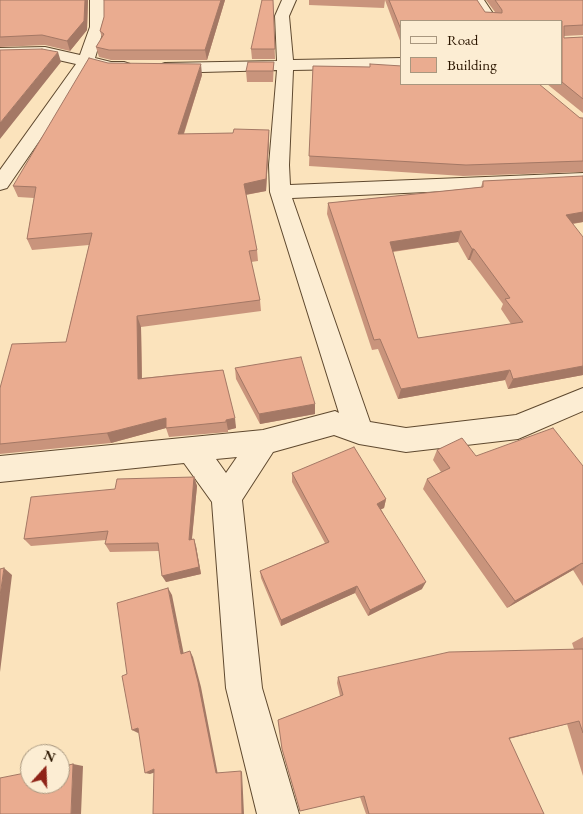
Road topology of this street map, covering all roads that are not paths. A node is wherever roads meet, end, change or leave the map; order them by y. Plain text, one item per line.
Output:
1 (96, 0) edge
2 (289, 0) edge
3 (477, 0) edge
4 (490, 20) edge
5 (0, 53) edge
6 (86, 61) junction
7 (400, 63) edge
8 (285, 65) junction
9 (583, 179) edge
10 (0, 184) edge
11 (280, 192) junction
12 (583, 399) edge
13 (359, 432) junction
14 (263, 442) junction
15 (192, 450) junction
16 (0, 469) edge
17 (227, 498) junction
18 (278, 814) edge

1 - 6 street
2 - 8 street
3 - 4 street
5 - 6 street
6 - 8 street
6 - 10 street
7 - 8 street
8 - 11 street
9 - 11 street
11 - 13 street
12 - 13 street
13 - 14 street
14 - 15 street
14 - 17 street
15 - 16 street
15 - 17 street
17 - 18 street

